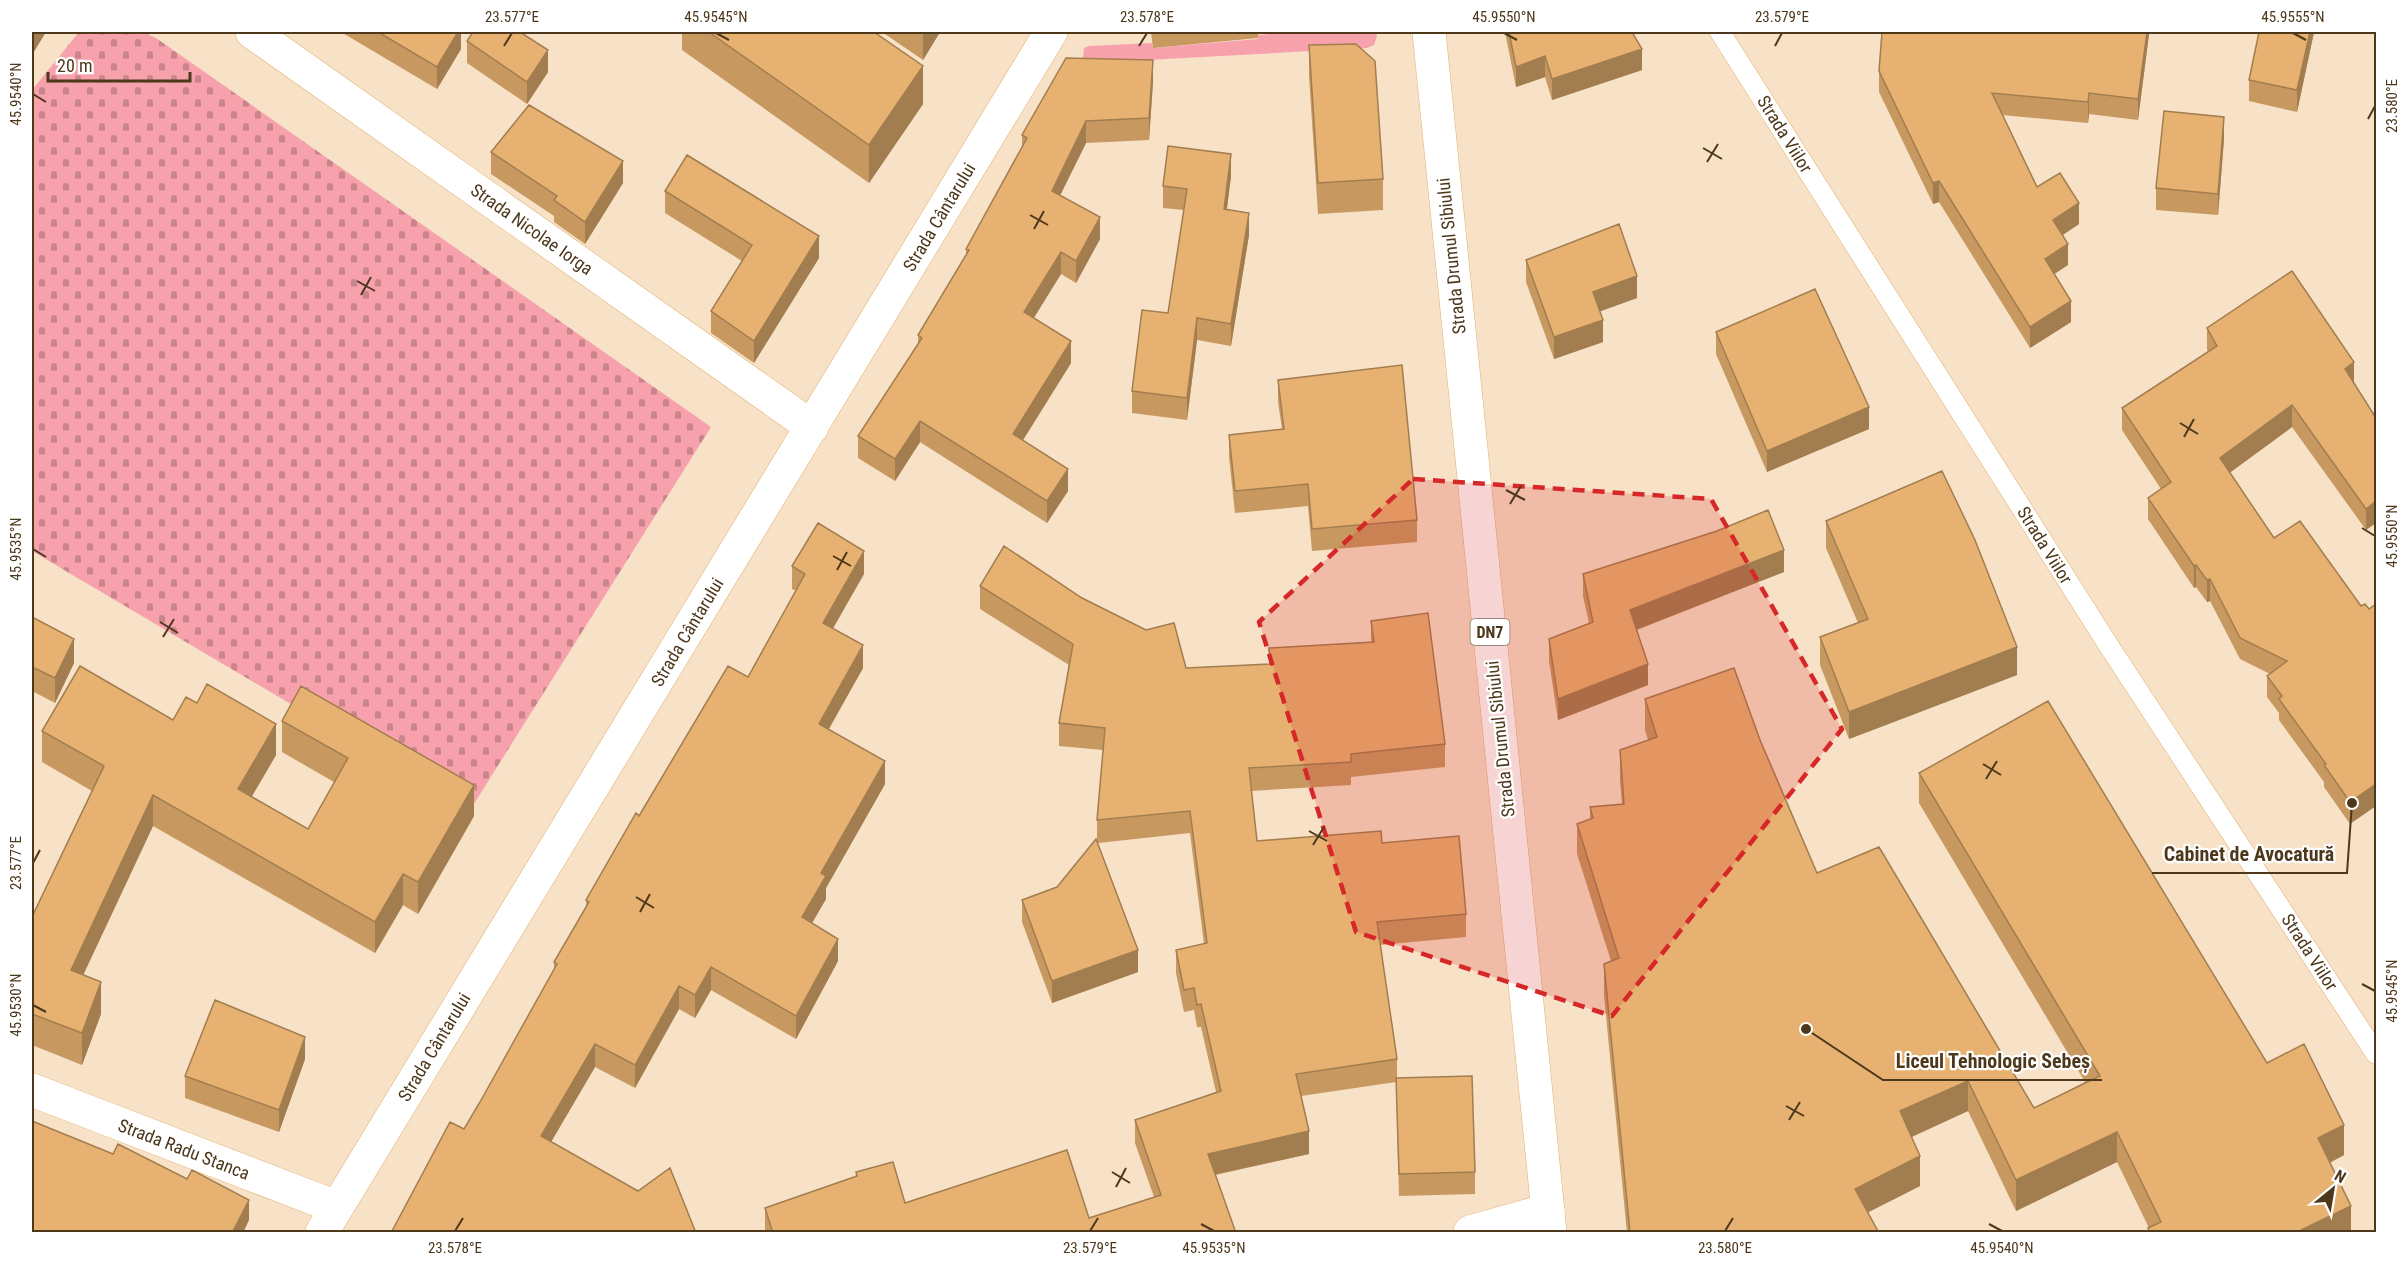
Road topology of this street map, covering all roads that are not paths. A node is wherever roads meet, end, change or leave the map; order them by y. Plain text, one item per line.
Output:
1 (252, 32) edge
2 (1051, 32) edge
3 (1429, 32) edge
4 (1720, 32) edge
5 (812, 427) junction
6 (2376, 1054) edge
7 (32, 1090) edge
8 (329, 1220) edge
9 (1549, 1221) edge
10 (1470, 1233) edge

1 - 5 street, Strada Nicolae Iorga
2 - 5 street, Strada Cântarului
3 - 9 street, Strada Drumul Sibiului / DN7
4 - 6 lane, Strada Viilor
5 - 8 street, Strada Cântarului
7 - 8 street, Strada Radu Stanca
9 - 10 street

